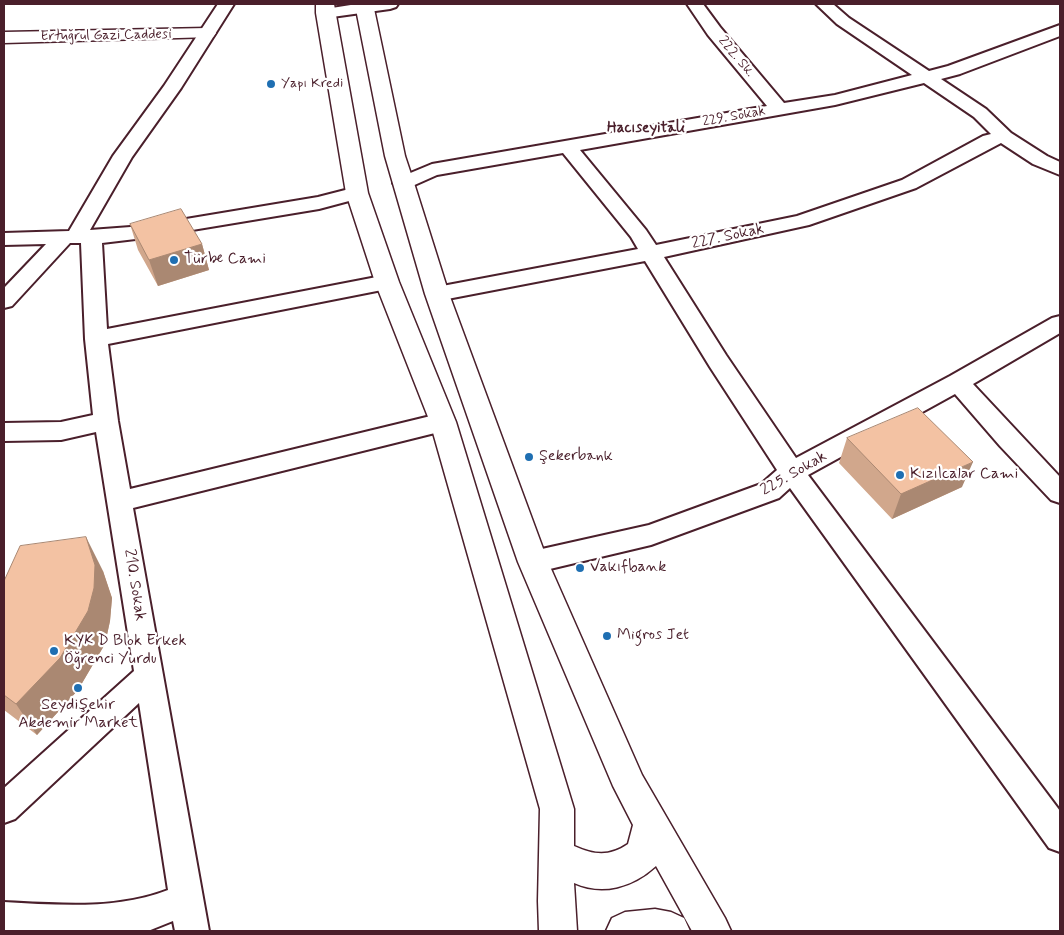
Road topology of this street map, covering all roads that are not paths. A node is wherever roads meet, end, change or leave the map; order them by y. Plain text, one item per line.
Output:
1 (226, 4) edge
2 (390, 4) edge
3 (695, 4) edge
4 (824, 4) edge
5 (364, 5) edge
6 (325, 8) edge
7 (1060, 30) edge
8 (207, 33) junction
9 (4, 38) edge
10 (927, 77) junction
11 (779, 109) junction
12 (1004, 137) junction
13 (567, 146) junction
14 (1060, 170) edge
15 (403, 183) junction
16 (357, 193) junction
17 (77, 237) junction
18 (4, 239) edge
19 (652, 253) junction
20 (387, 282) junction
21 (437, 294) junction
22 (4, 301) edge
23 (1060, 323) edge
24 (96, 340) junction
25 (958, 382) junction
26 (106, 421) junction
27 (443, 422) junction
28 (4, 432) edge
29 (792, 472) junction
30 (1060, 492) edge
31 (120, 501) junction
32 (533, 562) junction
33 (149, 675) junction
34 (4, 808) edge
35 (651, 824) junction
36 (1060, 837) edge
37 (556, 856) junction
38 (186, 899) junction
39 (4, 919) edge
40 (192, 931) edge
41 (558, 931) edge
42 (625, 931) edge
43 (671, 931) edge
44 (712, 931) edge

1 - 8 street
2 - 5 street
3 - 11 street, 222. Sk.
4 - 10 street
5 - 6 street
5 - 15 main road
6 - 16 main road
7 - 10 street, 229. Sokak
8 - 9 main road, Ertuğrul Gazi Caddesi
8 - 17 street
10 - 11 street, 229. Sokak
10 - 12 street
11 - 13 street, 229. Sokak
12 - 14 street
12 - 19 street, 227. Sokak
13 - 15 street, 229. Sokak
13 - 19 street
15 - 21 main road
16 - 17 street
16 - 20 main road
17 - 18 street
17 - 22 street
17 - 24 street, 210. Sokak
19 - 21 street, 227. Sokak
19 - 29 street
20 - 24 street
20 - 27 main road
21 - 32 main road
23 - 25 street, 225. Sokak
24 - 26 street, 210. Sokak
25 - 29 street, 225. Sokak
25 - 30 street
26 - 28 street
26 - 31 street, 210. Sokak
27 - 31 street
27 - 37 main road
29 - 32 street, 225. Sokak
29 - 36 street
31 - 33 street, 210. Sokak
32 - 35 main road
33 - 34 street
33 - 38 street, 210. Sokak
35 - 37 main road
35 - 44 main road
37 - 41 main road
38 - 39 street
38 - 40 street, 210. Sokak
42 - 43 main road

